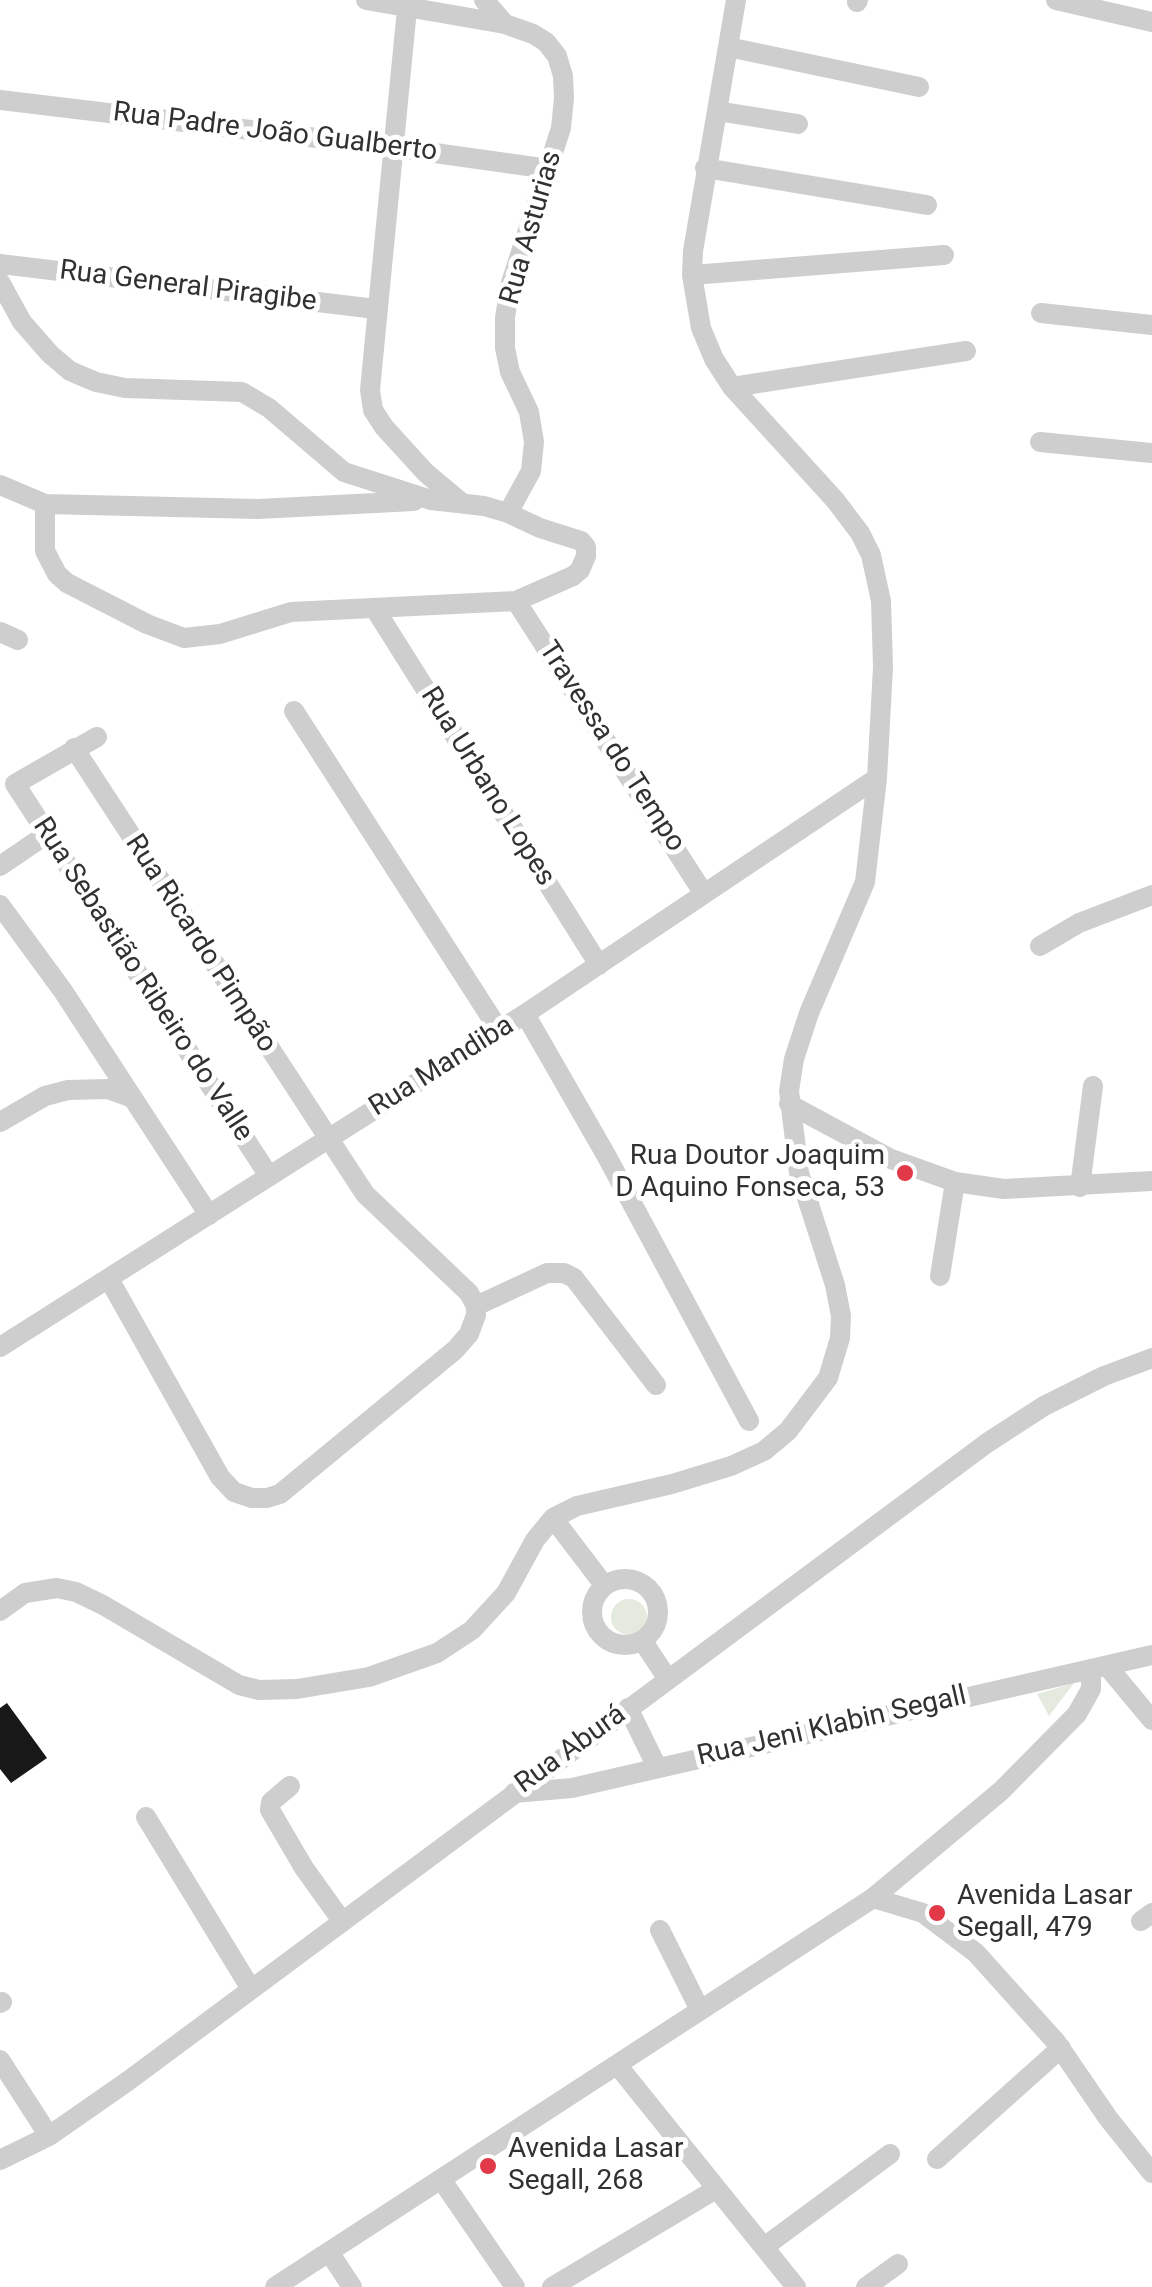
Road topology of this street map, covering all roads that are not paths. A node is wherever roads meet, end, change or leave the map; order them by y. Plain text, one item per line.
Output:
1 (366, 0) edge
2 (484, 0) edge
3 (736, 0) edge
4 (1056, 0) edge
5 (407, 9) junction
6 (1152, 22) edge
7 (505, 24) junction
8 (728, 47) junction
9 (919, 87) dead end
10 (0, 100) edge
11 (717, 111) junction
12 (798, 124) dead end
13 (392, 147) junction
14 (705, 168) junction
15 (549, 169) junction
16 (927, 205) dead end
17 (944, 255) dead end
18 (0, 264) edge
19 (692, 275) junction
20 (0, 282) edge
21 (376, 309) junction
22 (1041, 312) dead end
23 (1152, 326) edge
24 (966, 351) dead end
25 (732, 388) junction
26 (1040, 442) dead end
27 (1152, 453) edge
28 (0, 485) edge
29 (432, 500) junction
30 (462, 502) junction
31 (45, 504) junction
32 (508, 513) junction
33 (516, 601) junction
34 (374, 610) junction
35 (294, 710) dead end
36 (97, 737) dead end
37 (74, 748) junction
38 (877, 778) junction
39 (7, 780) edge
40 (46, 834) junction
41 (0, 866) edge
42 (704, 894) junction
43 (1152, 895) edge
44 (0, 905) edge
45 (1040, 946) dead end
46 (599, 965) junction
47 (525, 1014) junction
48 (499, 1030) junction
49 (1093, 1086) dead end
50 (134, 1098) junction
51 (788, 1104) junction
52 (0, 1122) edge
53 (328, 1140) junction
54 (269, 1176) junction
55 (1152, 1180) edge
56 (954, 1182) junction
57 (1080, 1187) junction
58 (209, 1216) junction
59 (940, 1276) dead end
60 (110, 1278) junction
61 (476, 1306) junction
62 (0, 1346) edge
63 (1151, 1360) edge
64 (656, 1385) dead end
65 (749, 1421) dead end
66 (553, 1518) junction
67 (604, 1586) junction
68 (0, 1610) edge
69 (642, 1640) junction
70 (1152, 1655) edge
71 (1099, 1668) junction
72 (667, 1678) junction
73 (628, 1708) junction
74 (1152, 1720) edge
75 (657, 1767) junction
76 (290, 1786) dead end
77 (512, 1793) junction
78 (146, 1818) dead end
79 (873, 1898) junction
80 (342, 1920) junction
81 (660, 1930) dead end
82 (251, 1989) junction
83 (700, 2010) junction
84 (1061, 2048) junction
85 (0, 2060) edge
86 (618, 2066) junction
87 (49, 2136) junction
88 (890, 2154) dead end
89 (937, 2159) dead end
90 (0, 2160) edge
91 (1152, 2173) edge
92 (441, 2179) junction
93 (716, 2189) junction
94 (764, 2246) junction
95 (329, 2252) junction
96 (898, 2264) dead end
97 (275, 2287) edge
98 (352, 2287) edge
99 (515, 2287) edge
100 (552, 2287) edge
101 (796, 2287) edge
102 (866, 2287) edge

1 - 5 street, Rua Asturias
2 - 7 street, Rua Asturias
3 - 8 street
4 - 6 street
5 - 7 street, Rua Asturias
5 - 13 street
7 - 15 street, Rua Asturias
8 - 9 street
8 - 11 street
10 - 13 street, Rua Padre João Gualberto
11 - 12 street
11 - 14 street
13 - 15 street, Rua Padre João Gualberto
13 - 21 street
14 - 16 street
14 - 19 street
15 - 32 street, Rua Asturias
17 - 19 street
18 - 21 street, Rua General Piragibe
19 - 25 street
20 - 29 street
21 - 30 street
22 - 23 street
24 - 25 street
25 - 38 street
26 - 27 street
28 - 31 street
29 - 30 street
29 - 31 street
30 - 32 street
31 - 34 street
32 - 33 street
33 - 34 street
33 - 42 street, Travessa do Tempo
34 - 46 street, Rua Urbano Lopes
35 - 48 street
36 - 37 street
37 - 39 street
37 - 53 street, Rua Ricardo Pimpão
38 - 42 street, Rua Mandiba
38 - 51 street
39 - 40 street, Rua Sebastião Ribeiro do Valle
40 - 41 street
40 - 54 street, Rua Sebastião Ribeiro do Valle
42 - 46 street, Rua Mandiba
43 - 45 street
44 - 50 street
46 - 47 street, Rua Mandiba
47 - 48 street, Rua Mandiba
47 - 65 street
48 - 53 street, Rua Mandiba
49 - 57 street
50 - 52 street
50 - 58 street
51 - 56 street
51 - 66 street
53 - 54 street, Rua Mandiba
53 - 61 street, Rua Ricardo Pimpão
54 - 58 street, Rua Mandiba
55 - 57 street
56 - 57 street
56 - 59 street
58 - 60 street, Rua Mandiba
60 - 61 street
60 - 62 street, Rua Mandiba
61 - 64 street
63 - 72 street, Rua Aburá
66 - 67 street
66 - 68 street
67 - 69 street
67 - 69 street
69 - 72 street
70 - 71 street, Rua Jeni Klabin Segall
71 - 74 street
71 - 75 street, Rua Jeni Klabin Segall
71 - 79 street
72 - 73 street, Rua Aburá
73 - 75 street
73 - 77 street, Rua Aburá
75 - 77 street, Rua Jeni Klabin Segall
76 - 80 street
77 - 80 street, Rua Aburá
78 - 82 street
79 - 83 street
79 - 84 street
80 - 82 street, Rua Aburá
81 - 83 street
82 - 87 street, Rua Aburá
83 - 86 street
84 - 89 street
84 - 91 street
85 - 87 street
86 - 92 street
86 - 93 street
87 - 90 street, Rua Aburá
88 - 94 street
92 - 95 street
92 - 99 street
93 - 94 street
93 - 100 street
94 - 101 street
95 - 97 street
95 - 98 street
96 - 102 street

